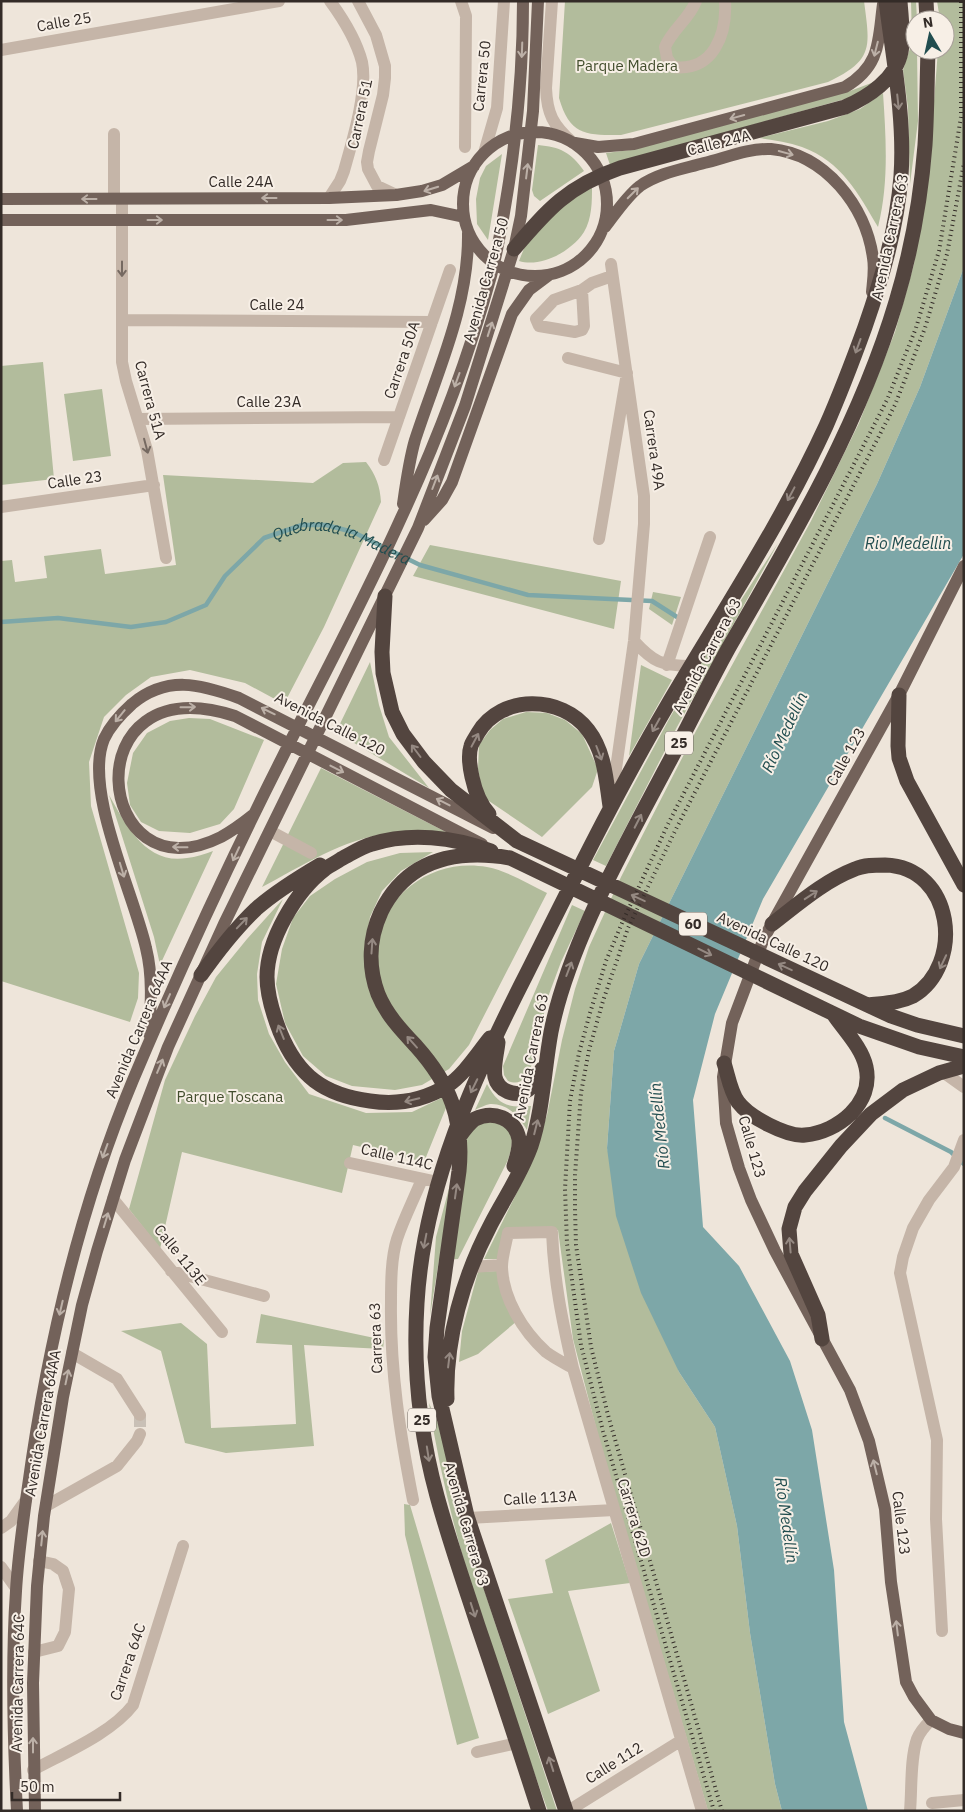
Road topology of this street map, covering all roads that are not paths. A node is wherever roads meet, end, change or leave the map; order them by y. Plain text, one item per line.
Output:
1 (279, 1) edge
2 (358, 1) edge
3 (460, 1) edge
4 (504, 1) edge
5 (523, 1) edge
6 (538, 1) edge
7 (552, 1) edge
8 (696, 1) edge
9 (725, 1) edge
10 (885, 1) edge
11 (900, 1) edge
12 (334, 2) edge
13 (1, 50) edge
14 (928, 60) edge
15 (114, 134) dead end
16 (572, 142) junction
17 (465, 147) dead end
18 (484, 153) junction
19 (474, 166) junction
20 (396, 195) junction
21 (118, 198) junction
22 (329, 198) junction
23 (1, 199) edge
24 (464, 217) junction
25 (1, 220) edge
26 (122, 220) junction
27 (468, 230) junction
28 (602, 231) junction
29 (514, 250) junction
30 (450, 270) dead end
31 (551, 274) junction
32 (582, 290) dead end
33 (869, 314) junction
34 (122, 320) junction
35 (432, 322) junction
36 (568, 358) dead end
37 (627, 372) junction
38 (399, 418) junction
39 (139, 419) junction
40 (384, 460) dead end
41 (154, 485) junction
42 (1, 507) edge
43 (401, 519) junction
44 (418, 528) junction
45 (710, 537) dead end
46 (599, 540) dead end
47 (166, 558) dead end
48 (964, 566) edge
49 (384, 596) junction
50 (634, 641) junction
51 (667, 665) junction
52 (691, 666) junction
53 (899, 694) junction
54 (610, 806) junction
55 (255, 814) junction
56 (270, 831) junction
57 (517, 841) junction
58 (370, 844) junction
59 (311, 852) dead end
60 (510, 858) junction
61 (964, 885) edge
62 (772, 924) junction
63 (201, 975) junction
64 (865, 1005) junction
65 (827, 1010) junction
66 (500, 1026) junction
67 (964, 1036) edge
68 (148, 1044) junction
69 (547, 1057) junction
70 (964, 1057) edge
71 (724, 1063) junction
72 (964, 1066) edge
73 (943, 1072) junction
74 (964, 1087) edge
75 (964, 1140) edge
76 (446, 1153) junction
77 (350, 1162) dead end
78 (422, 1179) junction
79 (438, 1182) junction
80 (113, 1199) junction
81 (492, 1223) junction
82 (502, 1265) junction
83 (471, 1267) junction
84 (171, 1271) junction
85 (264, 1296) dead end
86 (222, 1332) dead end
87 (822, 1340) junction
88 (72, 1353) junction
89 (573, 1368) junction
90 (140, 1415) tunnel mouth
91 (140, 1434) tunnel mouth
92 (451, 1443) junction
93 (26, 1500) junction
94 (413, 1500) dead end
95 (46, 1506) junction
96 (614, 1510) junction
97 (468, 1518) junction
98 (1, 1528) edge
99 (183, 1546) dead end
100 (39, 1561) junction
101 (1, 1567) edge
102 (37, 1586) joint
103 (16, 1588) junction
104 (942, 1631) dead end
105 (34, 1652) junction
106 (931, 1720) junction
107 (964, 1733) edge
108 (516, 1743) junction
109 (677, 1743) dead end
110 (477, 1752) dead end
111 (33, 1770) junction
112 (964, 1800) edge
113 (932, 1803) dead end
114 (17, 1811) edge
115 (34, 1811) edge
116 (539, 1811) edge
117 (567, 1811) edge
118 (702, 1811) edge
119 (910, 1811) edge

1 - 13 street, Calle 25
2 - 20 street, Carrera 51
3 - 17 street
4 - 18 street, Carrera 50
5 -> 43 main road, Avenida Carrera 50
29 -> 6 main road, Avenida Carrera 50
7 - 16 street
8 - 9 street
10 -> 16 main road, Calle 24A
10 -> 33 highway, Avenida Carrera 63 / 25
11 - 29 highway
12 - 22 street, Carrera 51
69 -> 14 highway, Avenida Carrera 63 / 25
15 - 21 street, Carrera 51A
16 - 18 main road
16 - 28 main road
18 - 19 main road
19 -> 20 main road, Calle 24A
19 - 24 main road
20 - 22 main road, Calle 24A
22 -> 21 main road, Calle 24A
21 -> 23 main road, Calle 24A
21 - 26 street, Carrera 51A
26 -> 24 main road
24 - 27 main road
25 - 26 main road
26 -> 34 street, Carrera 51A
27 - 31 main road
27 - 43 main road
28 - 31 main road
28 -> 33 main road, Calle 24A
44 -> 29 main road, Avenida Carrera 50
30 - 35 street, Carrera 50A
31 - 44 main road
32 - 37 street, Carrera 49A
33 -> 52 highway, Avenida Carrera 63 / 25
34 - 35 street, Calle 24
34 - 39 street, Carrera 51A
35 - 38 street, Carrera 50A
36 - 37 street
37 - 46 street
37 - 50 street, Carrera 49A
38 - 39 street, Calle 23A
38 - 40 street, Carrera 50A
39 -> 41 street, Carrera 51A
41 - 42 street, Calle 23
41 - 47 street, Carrera 51A
43 - 55 main road, Avenida Carrera 64AA
44 - 49 main road, Avenida Carrera 64AA
45 - 51 street
48 - 53 main road, Calle 123
49 - 56 main road, Avenida Carrera 64AA
57 -> 49 highway
50 - 51 street
50 - 54 street, Carrera 49A
51 - 52 street
52 -> 54 highway, Avenida Carrera 63 / 25
53 - 61 highway
53 - 62 main road, Calle 123
57 -> 54 highway
54 - 66 highway, Avenida Carrera 63 / 25
55 -> 60 main road
55 -> 68 main road, Avenida Carrera 64AA
56 - 59 street
56 - 63 main road, Avenida Carrera 64AA
64 -> 57 highway, Avenida Calle 120 / 60
57 -> 68 main road, Avenida Calle 120
58 - 60 highway
63 -> 58 highway
66 -> 58 highway
60 -> 65 highway, 60
92 -> 60 highway, Avenida Carrera 63
62 -> 64 highway
62 - 71 main road, Calle 123
80 -> 63 main road, Avenida Carrera 64AA
64 - 67 highway, 60
65 - 70 highway, 60
65 - 71 highway
66 - 69 highway
66 -> 76 highway, Avenida Carrera 63 / 25
68 -> 93 main road, Avenida Carrera 64AA
81 -> 69 highway, Avenida Carrera 63 / 25
71 - 87 main road, Calle 123
72 - 73 highway
73 - 74 street
87 -> 73 highway
75 - 104 street
76 - 79 highway, Avenida Carrera 63 / 25
76 - 81 highway
77 - 78 street, Calle 114C
78 - 79 street, Calle 114C
78 - 94 street, Carrera 63
79 -> 108 highway, Avenida Carrera 63 / 25
80 - 84 street, Calle 113E
88 -> 80 main road, Avenida Carrera 64AA
81 - 83 highway, Avenida Carrera 63 / 25
82 - 83 street
82 - 89 street
82 - 89 street, Carrera 62D
92 -> 83 highway, Avenida Carrera 63 / 25
84 - 85 street
84 - 86 street, Calle 113E
106 -> 87 main road, Calle 123
88 - 90 street
95 -> 88 main road, Avenida Carrera 64AA
89 - 96 street, Carrera 62D
91 - 95 street
92 - 97 highway, Avenida Carrera 63 / 25
93 - 98 street
93 - 103 main road, Avenida Carrera 64AA
100 -> 95 main road, Avenida Carrera 64AA
96 - 97 street, Calle 113A
96 - 118 street, Carrera 62D
117 -> 97 highway, Avenida Carrera 63 / 25
99 - 111 street, Carrera 64C
100 - 102 main road, Avenida Carrera 64AA
100 - 105 street
101 - 103 street
102 - 105 main road, Avenida Carrera 64C
103 - 114 main road, Avenida Carrera 64C
111 -> 105 main road, Avenida Carrera 64C
106 - 107 main road, Calle 123
106 - 119 street
108 - 110 street
108 - 116 highway, Avenida Carrera 63 / 25
109 - 117 street, Calle 112
111 - 115 main road, Avenida Carrera 64C
112 - 113 street

